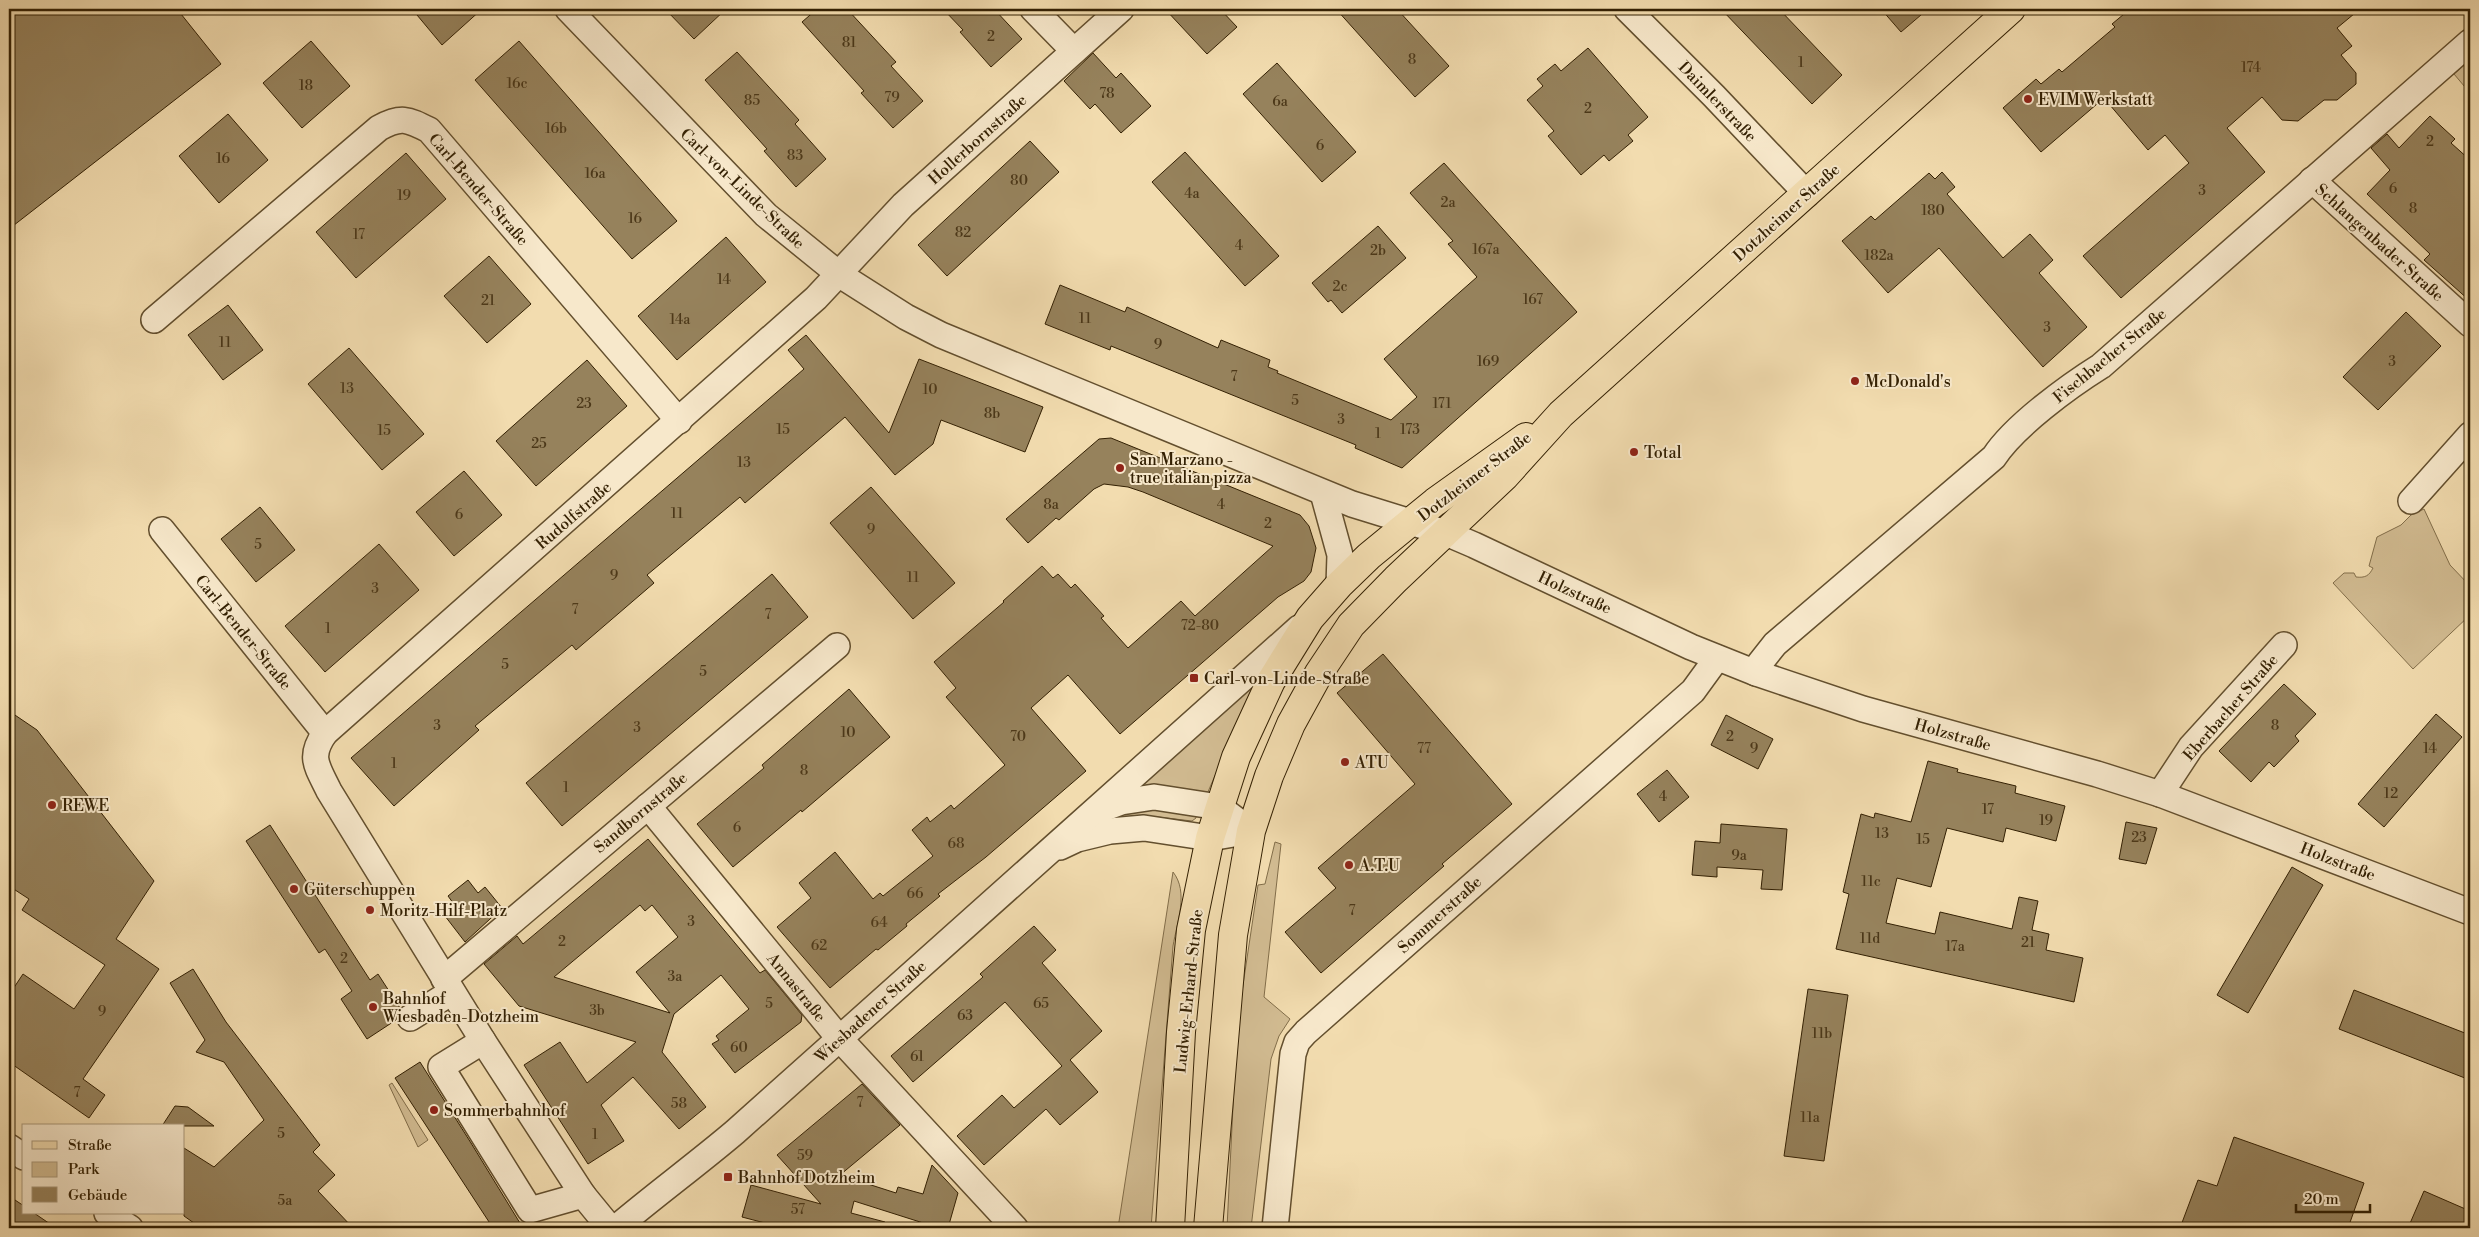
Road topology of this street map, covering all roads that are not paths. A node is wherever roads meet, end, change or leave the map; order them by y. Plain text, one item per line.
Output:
1 (568, 9) edge
2 (1033, 9) edge
3 (1121, 9) edge
4 (1627, 9) edge
5 (2010, 9) edge
6 (2470, 42) edge
7 (1074, 51) junction
8 (2312, 180) junction
9 (1806, 194) junction
10 (840, 275) junction
11 (154, 320) dead end
12 (2470, 324) edge
13 (1561, 414) junction
14 (680, 421) junction
15 (2470, 435) edge
16 (1324, 493) junction
17 (2411, 501) dead end
18 (1412, 522) junction
19 (162, 530) dead end
20 (1446, 534) junction
21 (1339, 585) junction
22 (1310, 618) junction
23 (2284, 645) dead end
24 (837, 646) dead end
25 (1717, 658) junction
26 (1756, 673) junction
27 (325, 733) junction
28 (2160, 794) junction
29 (648, 806) junction
30 (1219, 807) junction
31 (1090, 813) junction
32 (1251, 831) junction
33 (1210, 838) junction
34 (1047, 853) junction
35 (2470, 912) edge
36 (448, 985) junction
37 (410, 1018) dead end
38 (839, 1038) junction
39 (483, 1042) junction
40 (9, 1147) edge
41 (22, 1156) edge
42 (692, 1168) junction
43 (583, 1195) junction
44 (109, 1214) edge
45 (130, 1228) edge
46 (610, 1228) edge
47 (616, 1228) edge
48 (640, 1228) edge
49 (1015, 1228) edge
50 (1170, 1228) edge
51 (1208, 1228) edge
52 (1275, 1228) edge

1 - 10 street, Carl-von-Linde-Straße
2 - 7 street
3 - 7 street, Hollerbornstraße
4 - 9 street, Daimlerstraße
5 - 9 main road, Dotzheimer Straße
6 - 8 street, Fischbacher Straße
7 - 10 street, Hollerbornstraße
8 - 12 street, Schlangenbader Straße
8 - 26 street, Fischbacher Straße
9 - 13 main road, Dotzheimer Straße
10 - 14 street, Rudolfstraße
10 - 16 street, Carl-von-Linde-Straße
11 - 14 street, Carl-Bender-Straße
13 - 18 main road, Dotzheimer Straße
13 - 20 main road, Dotzheimer Straße
14 - 27 street, Rudolfstraße
15 - 17 street
16 - 18 street, Carl-von-Linde-Straße
16 - 21 street
18 - 20 street, Carl-von-Linde-Straße
18 - 21 main road, Ludwig-Erhard-Straße
19 - 27 street, Carl-Bender-Straße
20 - 25 street, Holzstraße
20 - 32 main road
21 - 22 main road, Ludwig-Erhard-Straße
22 - 30 main road, Ludwig-Erhard-Straße
22 - 31 street
23 - 28 street, Eberbacher Straße
24 - 29 street, Sandbornstraße
25 - 26 street, Holzstraße
25 - 52 street, Sommerstraße
26 - 28 street, Holzstraße
27 - 36 street, Rudolfstraße
28 - 35 street, Holzstraße
29 - 36 street, Sandbornstraße
29 - 38 street, Annastraße
30 - 31 street, Wiesbadener Straße
30 - 32 street, Wiesbadener Straße
30 - 33 main road, Ludwig-Erhard-Straße
31 - 34 street, Wiesbadener Straße
32 - 33 street, Wiesbadener Straße
32 - 51 main road
33 - 34 street, Wiesbadener Straße
33 - 50 main road, Ludwig-Erhard-Straße
34 - 38 street, Wiesbadener Straße
36 - 37 street, Sandbornstraße
36 - 39 street
38 - 42 street, Wiesbadener Straße
38 - 49 street, Annastraße
39 - 43 street
39 - 43 street
40 - 41 street
42 - 47 street, Wiesbadener Straße
42 - 48 street, Wiesbadener Straße
43 - 46 street
44 - 45 street

